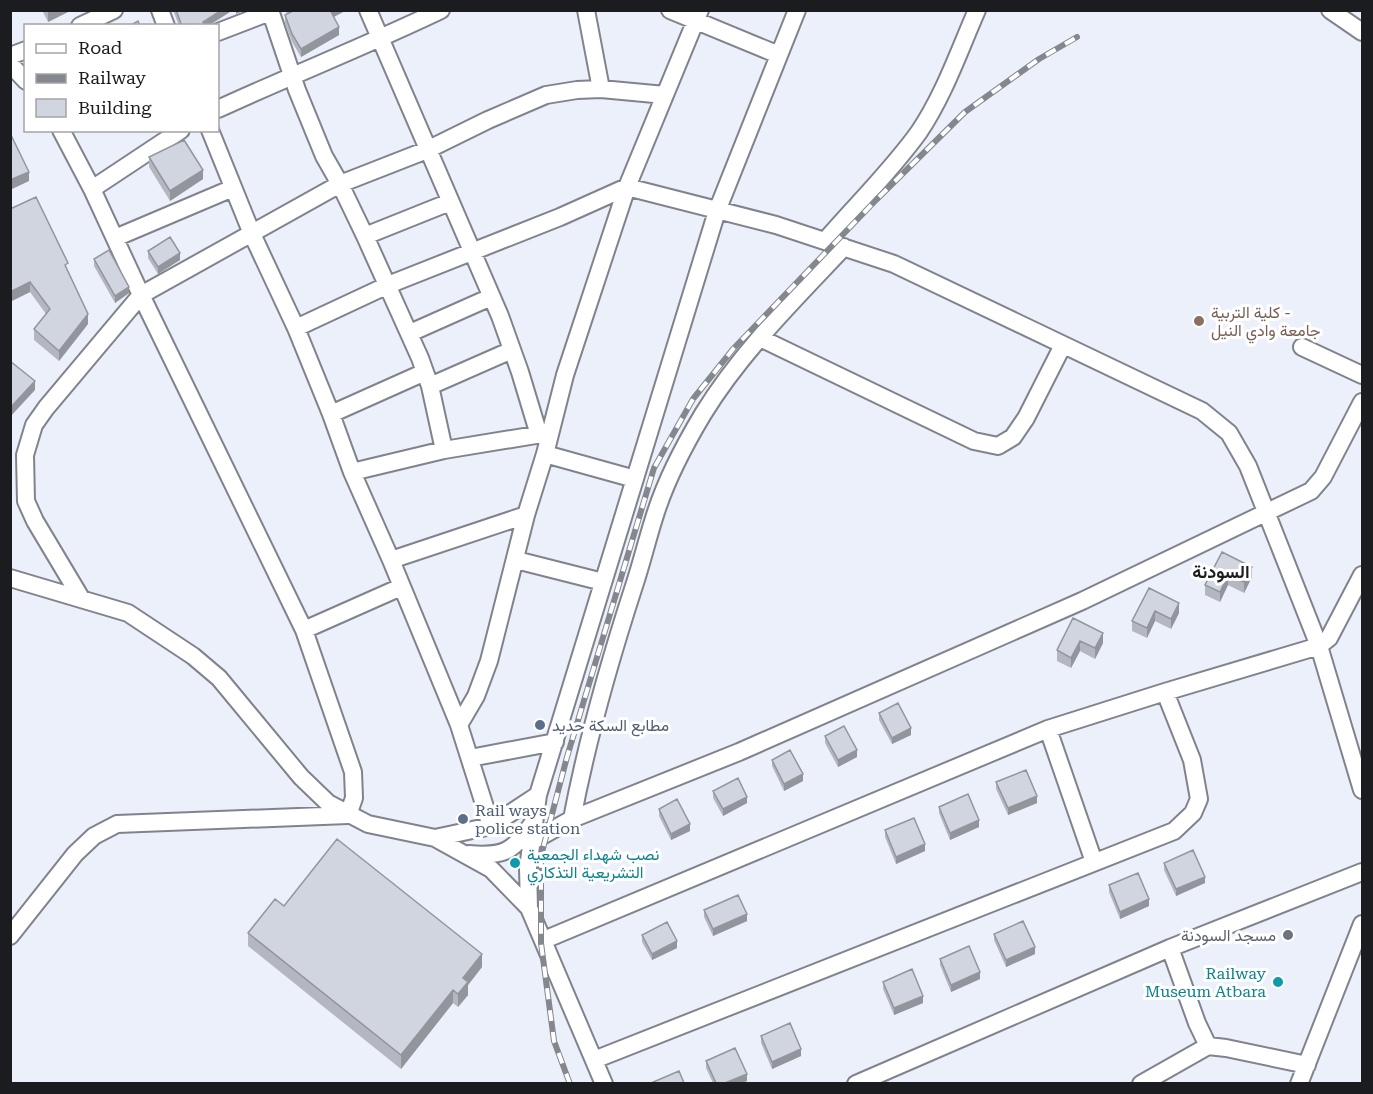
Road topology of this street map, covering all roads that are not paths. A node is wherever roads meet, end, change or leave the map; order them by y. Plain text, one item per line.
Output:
1 (114, 10) edge
2 (368, 10) edge
3 (441, 10) edge
4 (586, 10) edge
5 (670, 10) edge
6 (797, 10) edge
7 (977, 10) edge
8 (270, 11) edge
9 (1331, 11) edge
10 (698, 16) edge
11 (84, 24) edge
12 (1362, 32) edge
13 (219, 33) edge
14 (379, 40) junction
15 (779, 55) junction
16 (10, 64) edge
17 (293, 74) junction
18 (24, 79) edge
19 (600, 90) junction
20 (665, 94) junction
21 (219, 109) edge
22 (61, 132) edge
23 (178, 132) edge
24 (211, 132) edge
25 (427, 150) junction
26 (340, 184) junction
27 (627, 187) junction
28 (233, 188) junction
29 (92, 189) junction
30 (450, 202) junction
31 (717, 211) junction
32 (252, 234) junction
33 (365, 236) junction
34 (115, 238) junction
35 (825, 241) junction
36 (844, 247) junction
37 (471, 251) junction
38 (388, 285) junction
39 (141, 295) junction
40 (491, 297) junction
41 (296, 328) junction
42 (410, 333) junction
43 (760, 338) junction
44 (1063, 345) junction
45 (1302, 347) dead end
46 (512, 350) junction
47 (1362, 375) edge
48 (428, 379) junction
49 (1362, 402) edge
50 (331, 414) junction
51 (544, 433) junction
52 (444, 450) junction
53 (544, 454) junction
54 (352, 472) junction
55 (635, 479) junction
56 (1265, 512) junction
57 (526, 515) junction
58 (391, 560) junction
59 (516, 560) junction
60 (1362, 575) edge
61 (10, 578) edge
62 (603, 582) junction
63 (401, 587) junction
64 (81, 598) junction
65 (304, 630) junction
66 (1319, 646) junction
67 (1165, 692) junction
68 (459, 724) junction
69 (1048, 729) junction
70 (555, 742) junction
71 (470, 758) junction
72 (1362, 790) edge
73 (538, 795) junction
74 (348, 815) junction
75 (572, 819) junction
76 (533, 822) junction
77 (491, 826) junction
78 (435, 838) junction
79 (531, 842) junction
80 (465, 854) junction
81 (1094, 862) junction
82 (1362, 872) edge
83 (529, 908) junction
84 (1362, 924) edge
85 (10, 936) edge
86 (544, 940) junction
87 (1170, 948) junction
88 (1208, 1047) junction
89 (594, 1060) junction
90 (1306, 1065) junction
91 (604, 1083) edge
92 (856, 1083) edge
93 (1141, 1083) edge
94 (1299, 1083) edge

1 - 11 street
2 - 14 street
3 - 14 street
4 - 19 street
5 - 10 street
6 - 15 street
7 - 35 street
8 - 13 street
8 - 17 street
9 - 12 street
10 - 15 street
10 - 20 street
14 - 17 street
14 - 25 street
15 - 31 street
16 - 18 street
17 - 21 street
17 - 26 street
19 - 20 street
19 - 25 street
20 - 27 street
22 - 29 street
23 - 29 street
24 - 28 street
25 - 26 street
25 - 30 street
26 - 32 street
26 - 33 street
27 - 31 street
27 - 37 street
27 - 51 street
28 - 32 street
28 - 34 street
29 - 34 street
30 - 33 street
30 - 37 street
31 - 35 street
31 - 55 street
32 - 39 street
32 - 41 street
33 - 38 street
34 - 39 street
35 - 36 street
36 - 43 street
36 - 44 street
37 - 38 street
37 - 40 street
38 - 41 street
38 - 42 street
39 - 64 street
39 - 65 street
40 - 42 street
40 - 46 street
41 - 50 street
42 - 48 street
43 - 44 street
43 - 75 street
44 - 56 street
45 - 47 street
46 - 48 street
46 - 51 street
48 - 50 street
48 - 52 street
49 - 56 street
50 - 54 street
51 - 52 street
51 - 53 street
52 - 54 street
53 - 55 street
53 - 57 street
54 - 58 street
55 - 62 street
56 - 66 street
56 - 75 street
57 - 58 street
57 - 59 street
58 - 63 street
59 - 62 street
59 - 68 street
60 - 66 street
61 - 64 street
62 - 70 street
63 - 65 street
63 - 68 street
64 - 74 street
65 - 74 street
66 - 67 street
66 - 72 street
67 - 69 street
67 - 81 street
68 - 71 street
69 - 81 street
69 - 86 street
70 - 71 street
70 - 73 street
71 - 77 street
73 - 76 street
73 - 77 street
74 - 78 street
74 - 85 street
75 - 79 street
76 - 79 street
76 - 80 street
77 - 78 street
78 - 80 street
79 - 83 street
80 - 83 street
81 - 89 street
82 - 87 street
83 - 86 street
84 - 90 street
86 - 89 street
87 - 88 street
87 - 92 street
88 - 90 street
88 - 93 street
89 - 91 street
90 - 94 street

